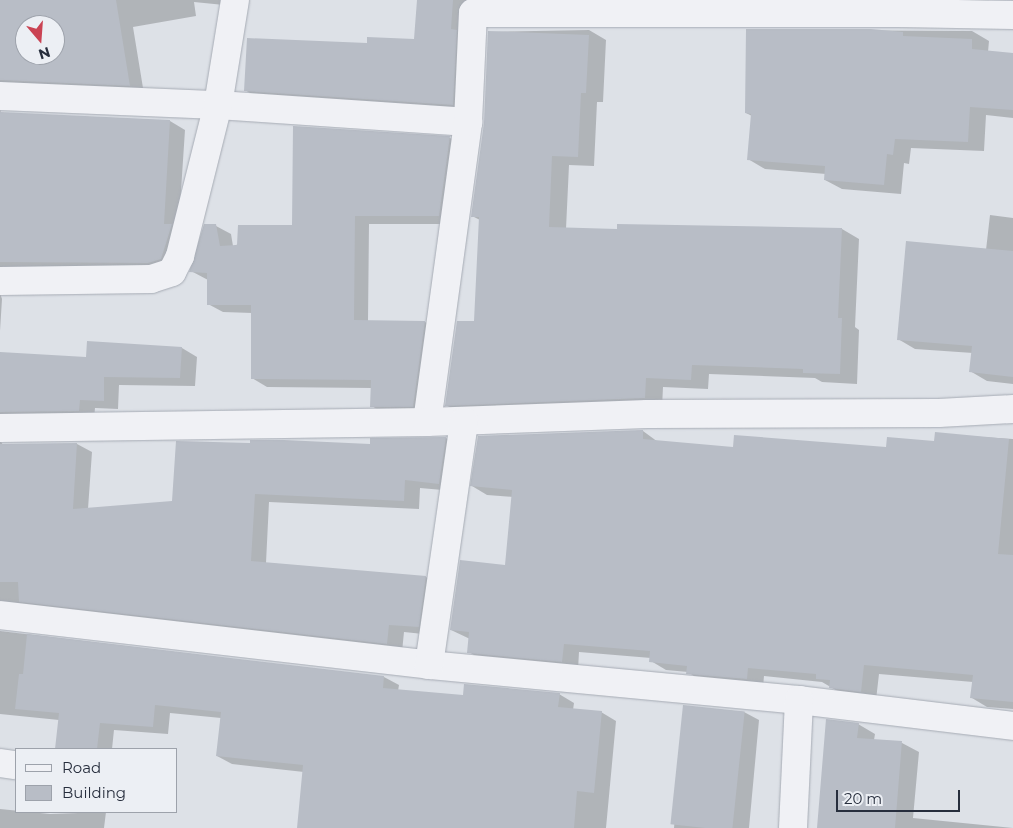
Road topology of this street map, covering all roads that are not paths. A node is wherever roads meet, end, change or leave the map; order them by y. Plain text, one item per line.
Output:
1 (234, 0) edge
2 (899, 6) edge
3 (474, 7) edge
4 (1013, 16) edge
5 (0, 96) edge
6 (218, 104) junction
7 (468, 122) junction
8 (0, 281) edge
9 (1013, 409) edge
10 (464, 421) junction
11 (427, 422) junction
12 (0, 428) edge
13 (0, 615) edge
14 (429, 665) junction
15 (799, 700) junction
16 (1013, 726) edge
17 (793, 828) edge

1 - 6 street
2 - 3 street
2 - 4 street
3 - 7 street
5 - 6 street
6 - 7 street
6 - 8 street
7 - 11 street
9 - 10 street
10 - 11 street
10 - 14 street
11 - 12 street
13 - 14 street
14 - 15 street
15 - 16 street
15 - 17 street

